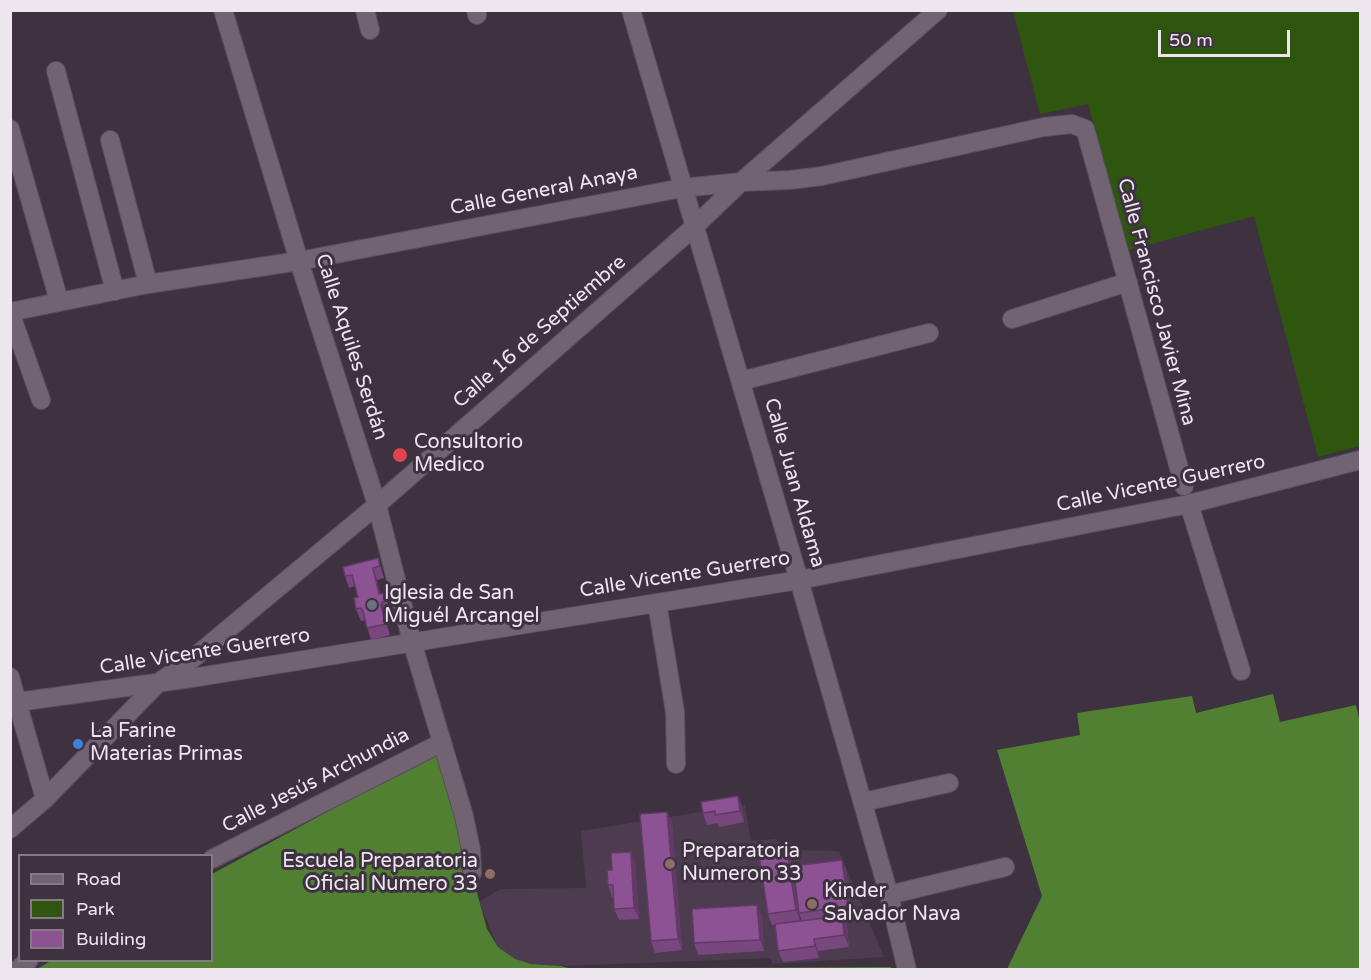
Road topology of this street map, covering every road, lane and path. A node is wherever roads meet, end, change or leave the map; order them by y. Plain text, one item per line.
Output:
1 (223, 10) edge
2 (365, 10) edge
3 (631, 10) edge
4 (938, 10) edge
5 (370, 30) dead end
6 (56, 71) dead end
7 (10, 129) edge
8 (1085, 129) joint
9 (110, 140) dead end
10 (741, 182) junction
11 (682, 188) junction
12 (694, 227) junction
13 (299, 261) junction
14 (1128, 282) junction
15 (148, 284) junction
16 (115, 291) junction
17 (59, 302) junction
18 (10, 312) edge
19 (1012, 319) dead end
20 (930, 333) dead end
21 (741, 381) junction
22 (41, 400) dead end
23 (1360, 460) edge
24 (1186, 495) junction
25 (377, 505) junction
26 (799, 580) junction
27 (657, 603) junction
28 (412, 642) junction
29 (1241, 670) dead end
30 (10, 677) edge
31 (158, 683) junction
32 (14, 703) edge
33 (441, 743) junction
34 (675, 764) dead end
35 (949, 783) dead end
36 (45, 799) junction
37 (863, 802) junction
38 (10, 829) edge
39 (213, 858) edge
40 (1005, 867) dead end
41 (472, 873) dead end
42 (889, 895) junction
43 (907, 969) edge

1 - 13 street, Calle Aquiles Serdán
2 - 5 street
3 - 11 street, Calle Juan Aldama
4 - 10 street, Calle 16 de Septiembre
6 - 16 street
7 - 17 street
8 - 10 street, Calle General Anaya
8 - 14 street, Calle Francisco Javier Mina
9 - 15 street
10 - 11 street, Calle General Anaya
10 - 12 street, Calle 16 de Septiembre
11 - 12 street, Calle Juan Aldama
11 - 13 street, Calle General Anaya
12 - 21 street, Calle Juan Aldama
12 - 25 street, Calle 16 de Septiembre
13 - 15 street, Calle General Anaya
13 - 25 street, Calle Aquiles Serdán
14 - 19 street
14 - 24 street, Calle Francisco Javier Mina
15 - 16 street, Calle General Anaya
16 - 17 street, Calle General Anaya
17 - 18 street, Calle General Anaya
18 - 22 street
20 - 21 street
21 - 26 street, Calle Juan Aldama
23 - 24 street, Calle Vicente Guerrero
24 - 26 street, Calle Vicente Guerrero
24 - 29 street, Calle Francisco Javier Mina
25 - 28 street, Calle Aquiles Serdán
25 - 31 street, Calle 16 de Septiembre
26 - 27 street, Calle Vicente Guerrero
26 - 37 street, Calle Juan Aldama
27 - 28 street, Calle Vicente Guerrero
27 - 34 street
28 - 31 street, Calle Vicente Guerrero
28 - 33 street, Calle Aquiles Serdán
30 - 32 street
31 - 32 street, Calle Vicente Guerrero
31 - 36 street, Calle 16 de Septiembre
32 - 36 street
33 - 39 street, Calle Jesús Archundia
33 - 41 street, Calle Aquiles Serdán
35 - 37 street
36 - 38 street, Calle 16 de Septiembre
37 - 42 street, Calle Juan Aldama
40 - 42 street
42 - 43 street, Calle Juan Aldama

